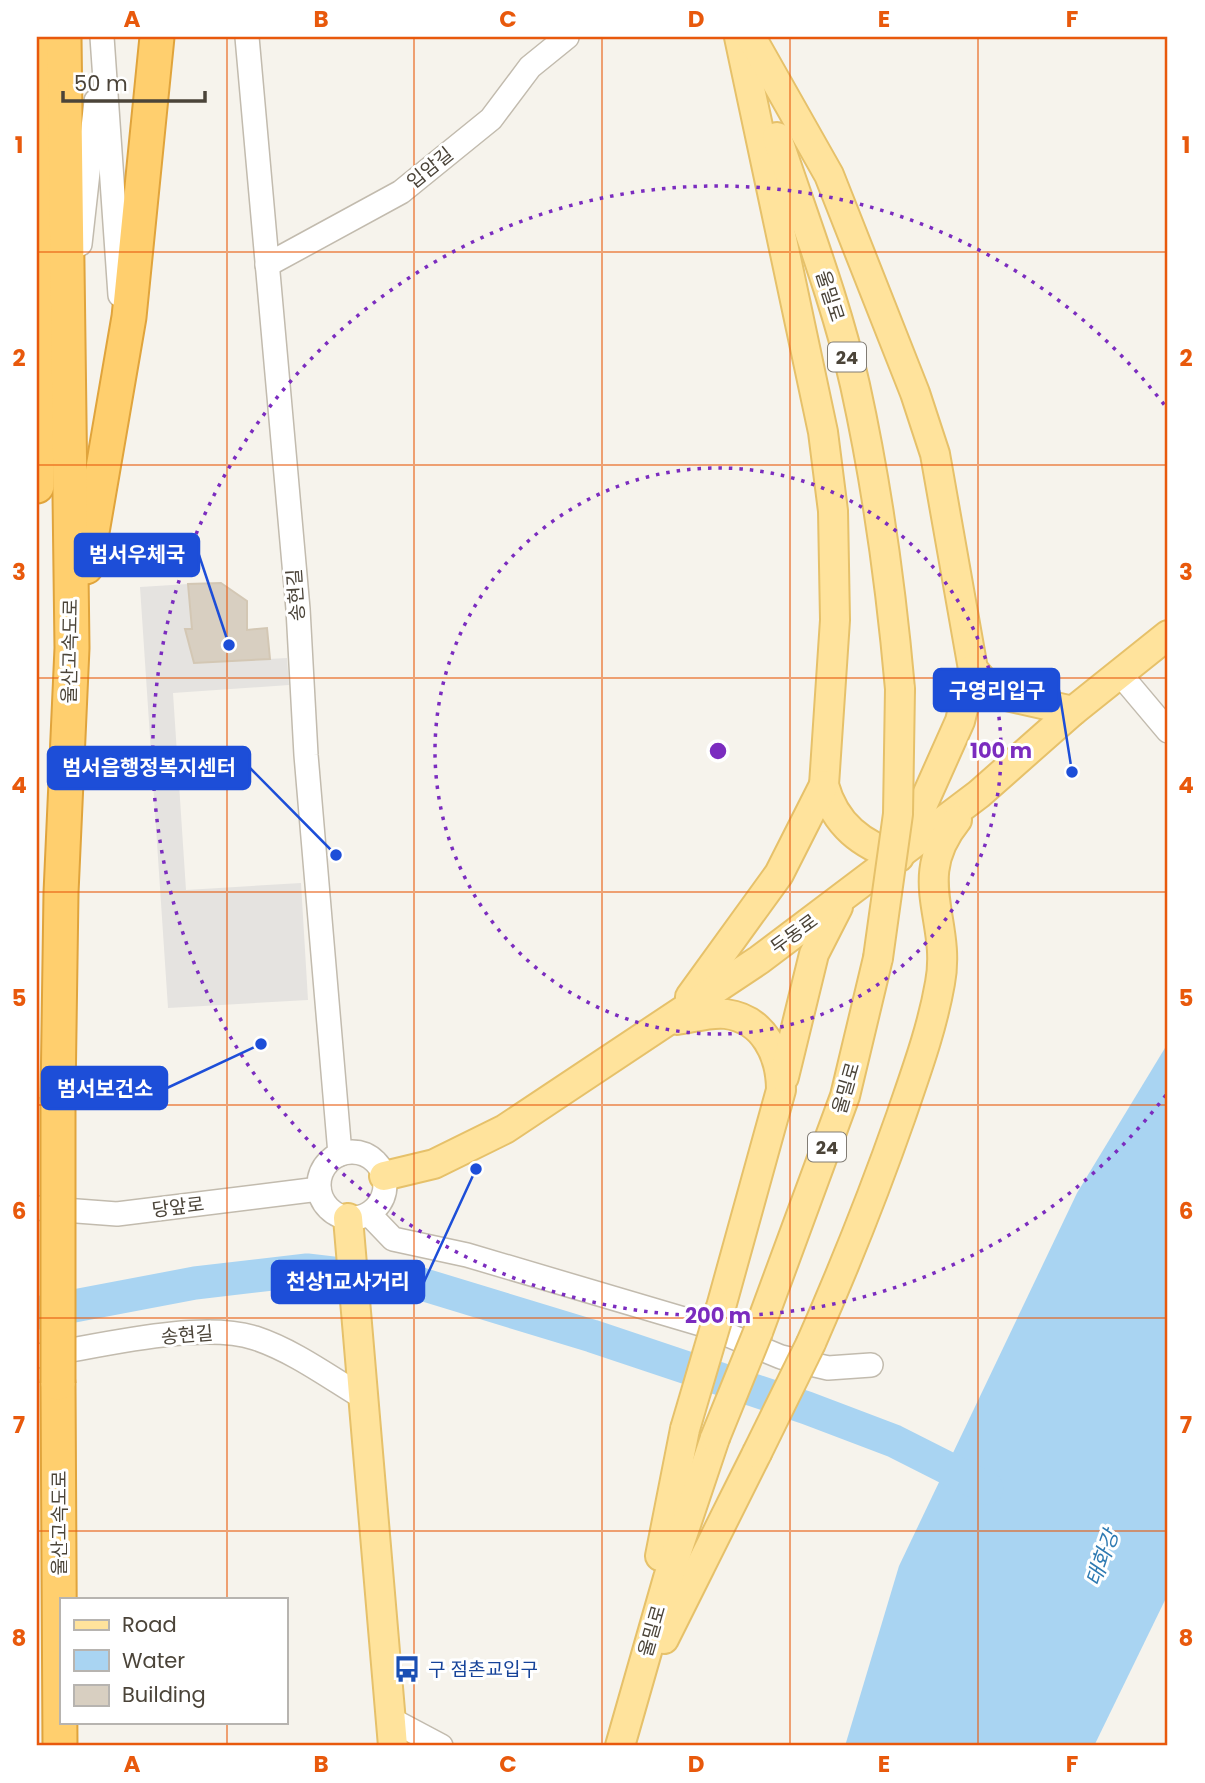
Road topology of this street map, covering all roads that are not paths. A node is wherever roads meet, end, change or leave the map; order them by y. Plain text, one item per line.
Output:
1 (41, 37) edge
2 (64, 37) edge
3 (157, 37) edge
4 (247, 37) edge
5 (567, 37) edge
6 (741, 37) edge
7 (751, 37) edge
8 (102, 41) edge
9 (267, 265) junction
10 (123, 347) junction
11 (68, 348) junction
12 (37, 486) edge
13 (1168, 635) edge
14 (72, 648) junction
15 (973, 668) junction
16 (1120, 674) junction
17 (1073, 711) junction
18 (1168, 731) edge
19 (824, 785) junction
20 (979, 794) junction
21 (892, 862) junction
22 (843, 898) junction
23 (942, 933) junction
24 (671, 1021) junction
25 (782, 1090) junction
26 (340, 1154) junction
27 (384, 1176) junction
28 (319, 1189) junction
29 (37, 1208) edge
30 (357, 1225) junction
31 (37, 1356) edge
32 (871, 1365) dead end
33 (364, 1398) junction
34 (631, 1705) junction
35 (393, 1733) edge
36 (60, 1746) edge
37 (441, 1746) edge
38 (620, 1746) edge

1 - 12 highway
2 - 11 highway, 울산고속도로
3 - 10 highway
4 - 9 street, 송현길
5 - 9 street, 입암길
6 - 19 main road
6 - 34 main road, 울밀로 / 24, bridge
7 - 15 main road
8 - 10 street
8 - 11 street
9 - 26 street, 송현길
10 - 14 highway
11 - 14 highway, 울산고속도로
13 - 16 main road, 두동로
14 - 36 highway, 울산고속도로, bridge
15 - 17 main road
15 - 21 main road
16 - 17 main road, 두동로
16 - 18 street
17 - 20 main road, 두동로
19 - 21 main road
19 - 24 main road
20 - 21 main road, 두동로
20 - 23 main road
21 - 22 main road, 두동로
21 - 23 main road
22 - 24 main road, 두동로
22 - 25 main road
23 - 34 main road, bridge
24 - 25 main road
24 - 27 main road, 두동로
25 - 34 main road, bridge
26 - 27 street
26 - 28 street
27 - 30 street
28 - 29 street, 당앞로
28 - 30 street
30 - 32 street
30 - 33 main road
31 - 33 street, 송현길
33 - 35 main road
34 - 38 main road, 울밀로 / 24
35 - 37 street

